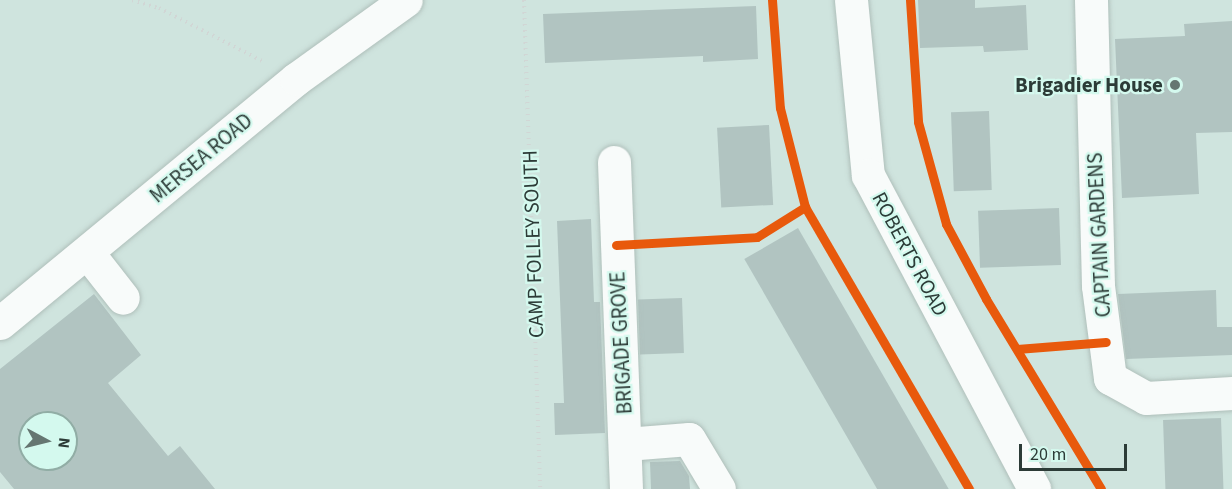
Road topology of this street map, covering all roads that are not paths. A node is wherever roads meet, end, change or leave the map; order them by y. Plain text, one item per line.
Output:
1 (406, 0) edge
2 (851, 0) edge
3 (1091, 0) edge
4 (614, 162) dead end
5 (87, 252) junction
6 (123, 298) dead end
7 (0, 323) edge
8 (1232, 393) edge
9 (626, 444) junction
10 (626, 489) edge
11 (719, 489) edge
12 (1034, 489) edge

1 - 5 street, MERSEA ROAD
2 - 12 street, ROBERTS ROAD
3 - 8 street, CAPTAIN GARDENS
4 - 9 street, BRIGADE GROVE
5 - 6 street
5 - 7 street, MERSEA ROAD
9 - 10 street, BRIGADE GROVE
9 - 11 street

